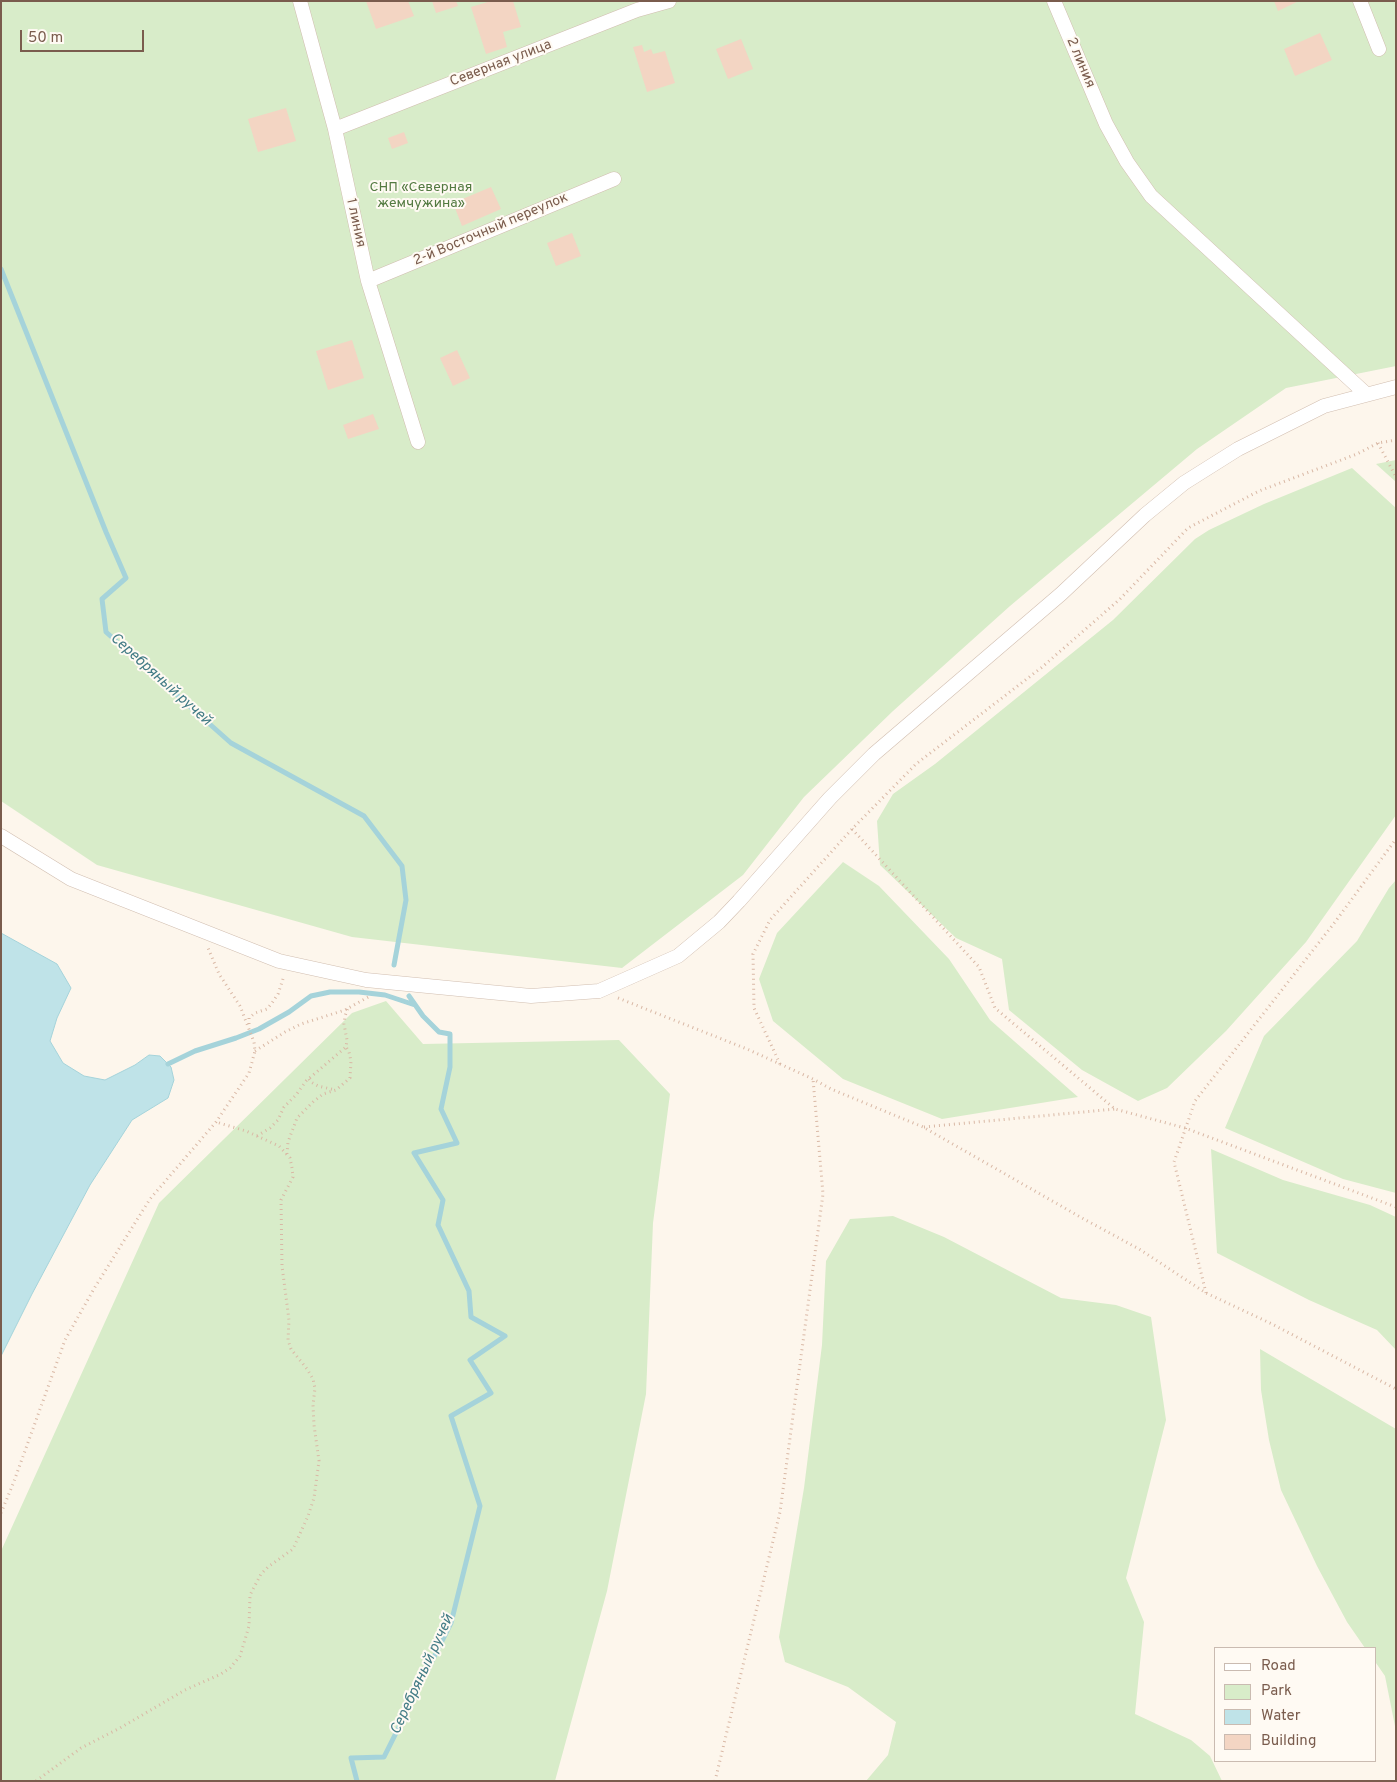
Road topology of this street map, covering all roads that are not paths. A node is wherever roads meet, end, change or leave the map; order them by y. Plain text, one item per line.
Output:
1 (300, 1) edge
2 (669, 1) edge
3 (1054, 1) edge
4 (1360, 1) edge
5 (636, 6) edge
6 (1379, 49) dead end
7 (335, 129) junction
8 (614, 179) dead end
9 (368, 281) junction
10 (1396, 387) edge
11 (1366, 394) junction
12 (418, 442) dead end
13 (1, 836) edge

1 - 7 street, 1 линия
2 - 5 street, Северная улица
3 - 11 street, 2 линия
4 - 6 street
5 - 7 street, Северная улица
7 - 9 street, 1 линия
8 - 9 street, 2-й Восточный переулок
9 - 12 street, 1 линия
10 - 11 street
11 - 13 street

